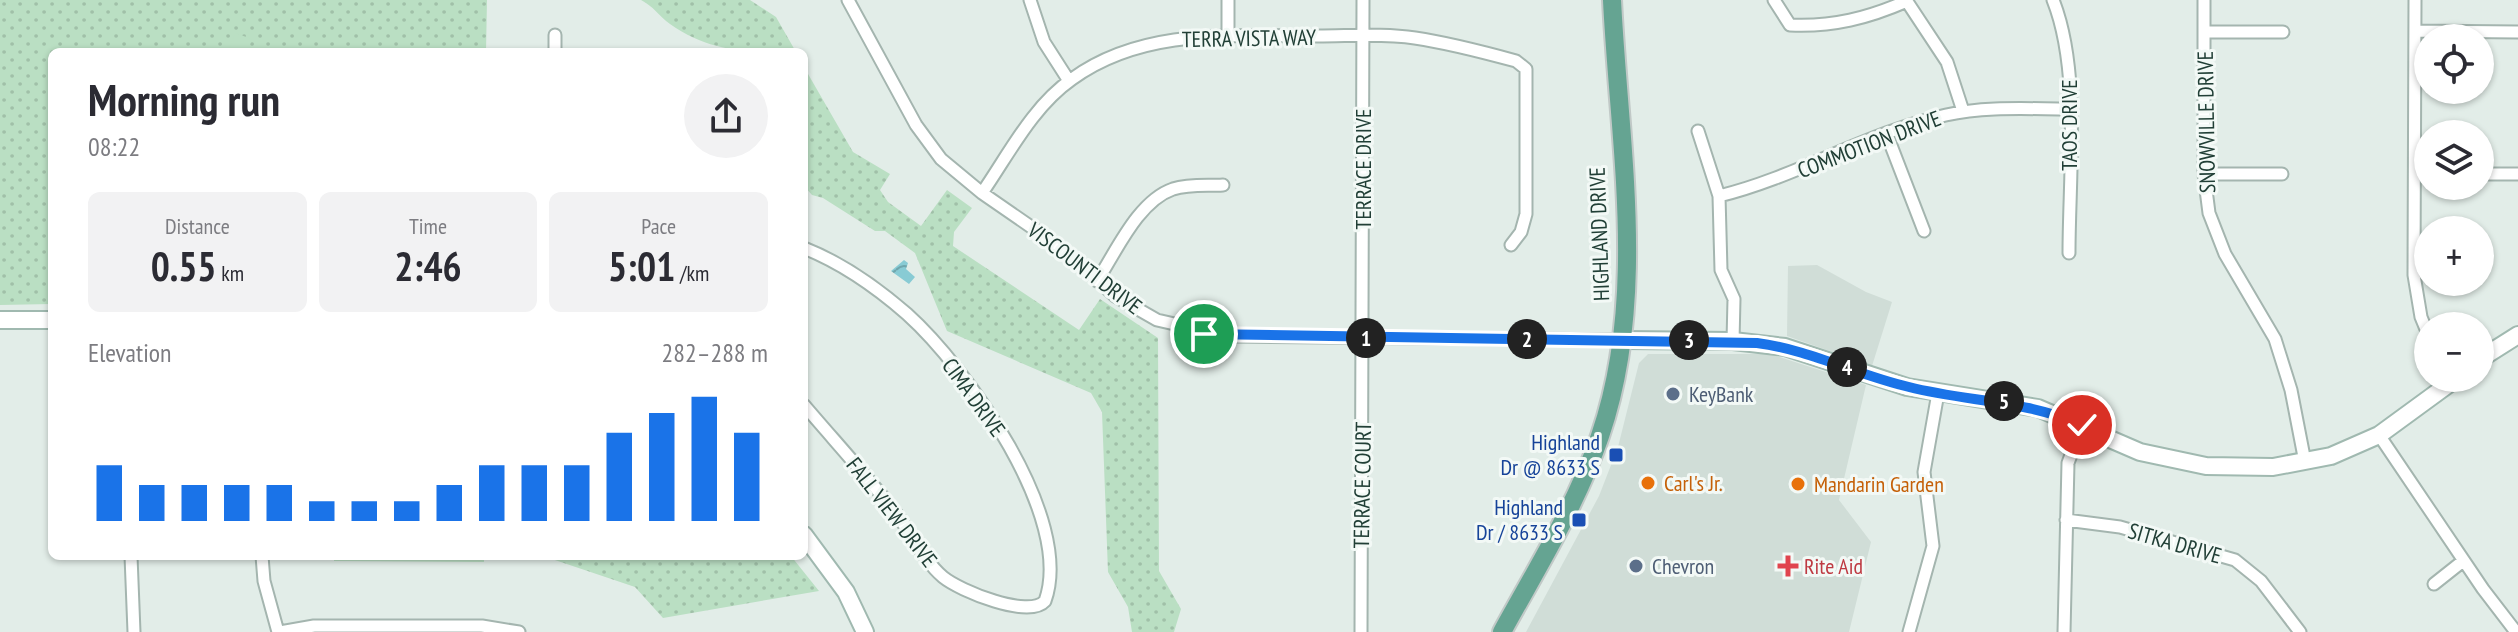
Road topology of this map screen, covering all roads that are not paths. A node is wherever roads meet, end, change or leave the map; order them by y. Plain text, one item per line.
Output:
1 (848, 0) edge
2 (1030, 0) edge
3 (1228, 0) edge
4 (1363, 0) edge
5 (1612, 0) edge
6 (1774, 0) edge
7 (1906, 0) edge
8 (2053, 0) edge
9 (2204, 0) edge
10 (2415, 0) edge
11 (2415, 24) edge
12 (2204, 32) junction
13 (2283, 32) dead end
14 (2494, 32) edge
15 (2518, 32) edge
16 (555, 35) dead end
17 (1228, 35) junction
18 (1363, 36) junction
19 (555, 48) edge
20 (1069, 81) junction
21 (2069, 109) junction
22 (1963, 111) junction
23 (1698, 131) dead end
24 (1887, 135) junction
25 (2204, 174) junction
26 (2282, 174) dead end
27 (2494, 174) edge
28 (2518, 174) edge
29 (1223, 185) dead end
30 (982, 193) junction
31 (1719, 196) junction
32 (2415, 200) edge
33 (1924, 231) dead end
34 (1511, 245) dead end
35 (808, 250) edge
36 (2069, 253) dead end
37 (1097, 281) junction
38 (2421, 312) edge
39 (0, 320) edge
40 (48, 320) edge
41 (2518, 335) edge
42 (1363, 338) junction
43 (1622, 340) junction
44 (1733, 341) junction
45 (2494, 350) edge
46 (2438, 392) edge
47 (1938, 393) junction
48 (808, 410) edge
49 (2082, 425) junction
50 (2379, 435) junction
51 (2305, 462) junction
52 (2066, 520) junction
53 (808, 540) edge
54 (131, 560) edge
55 (262, 560) edge
56 (2463, 561) junction
57 (2434, 584) dead end
58 (1040, 606) joint
59 (134, 632) edge
60 (279, 632) edge
61 (519, 632) edge
62 (865, 632) edge
63 (1361, 632) edge
64 (1502, 632) edge
65 (1909, 632) edge
66 (2064, 632) edge
67 (2300, 632) edge
68 (2516, 632) edge

1 - 30 street, VISCOUNTI DRIVE
2 - 20 street
3 - 17 street
4 - 18 street, TERRACE DRIVE
5 - 43 main road, HIGHLAND DRIVE
6 - 7 street
7 - 22 street
8 - 21 street, TAOS DRIVE
9 - 12 street, SNOWVILLE DRIVE
10 - 11 street
12 - 13 street
12 - 25 street, SNOWVILLE DRIVE
14 - 15 street
16 - 19 street
17 - 18 street, TERRA VISTA WAY
17 - 20 street, TERRA VISTA WAY
18 - 34 street, TERRA VISTA WAY
18 - 42 street, TERRACE DRIVE
20 - 30 street, TERRA VISTA WAY
21 - 22 street, COMMOTION DRIVE
21 - 36 street, TAOS DRIVE
22 - 24 street, COMMOTION DRIVE
23 - 31 street
24 - 31 street, COMMOTION DRIVE
24 - 33 street
25 - 26 street
25 - 51 street, SNOWVILLE DRIVE
27 - 28 street
29 - 37 street
30 - 37 street, VISCOUNTI DRIVE
31 - 44 street
32 - 38 street
35 - 58 street, CIMA DRIVE
37 - 42 street, VISCOUNTI DRIVE
39 - 40 street
41 - 45 street
42 - 43 street, VISCOUNTI DRIVE
42 - 63 street, TERRACE COURT
43 - 44 street
43 - 64 main road, HIGHLAND DRIVE
44 - 47 street
46 - 50 street
47 - 49 street
47 - 65 street
48 - 58 street, FALL VIEW DRIVE
49 - 51 street
49 - 52 street
50 - 51 street
50 - 56 street
52 - 66 street
52 - 67 street, SITKA DRIVE
53 - 62 street
54 - 59 street
55 - 60 street
56 - 57 street
56 - 68 street
60 - 61 street

